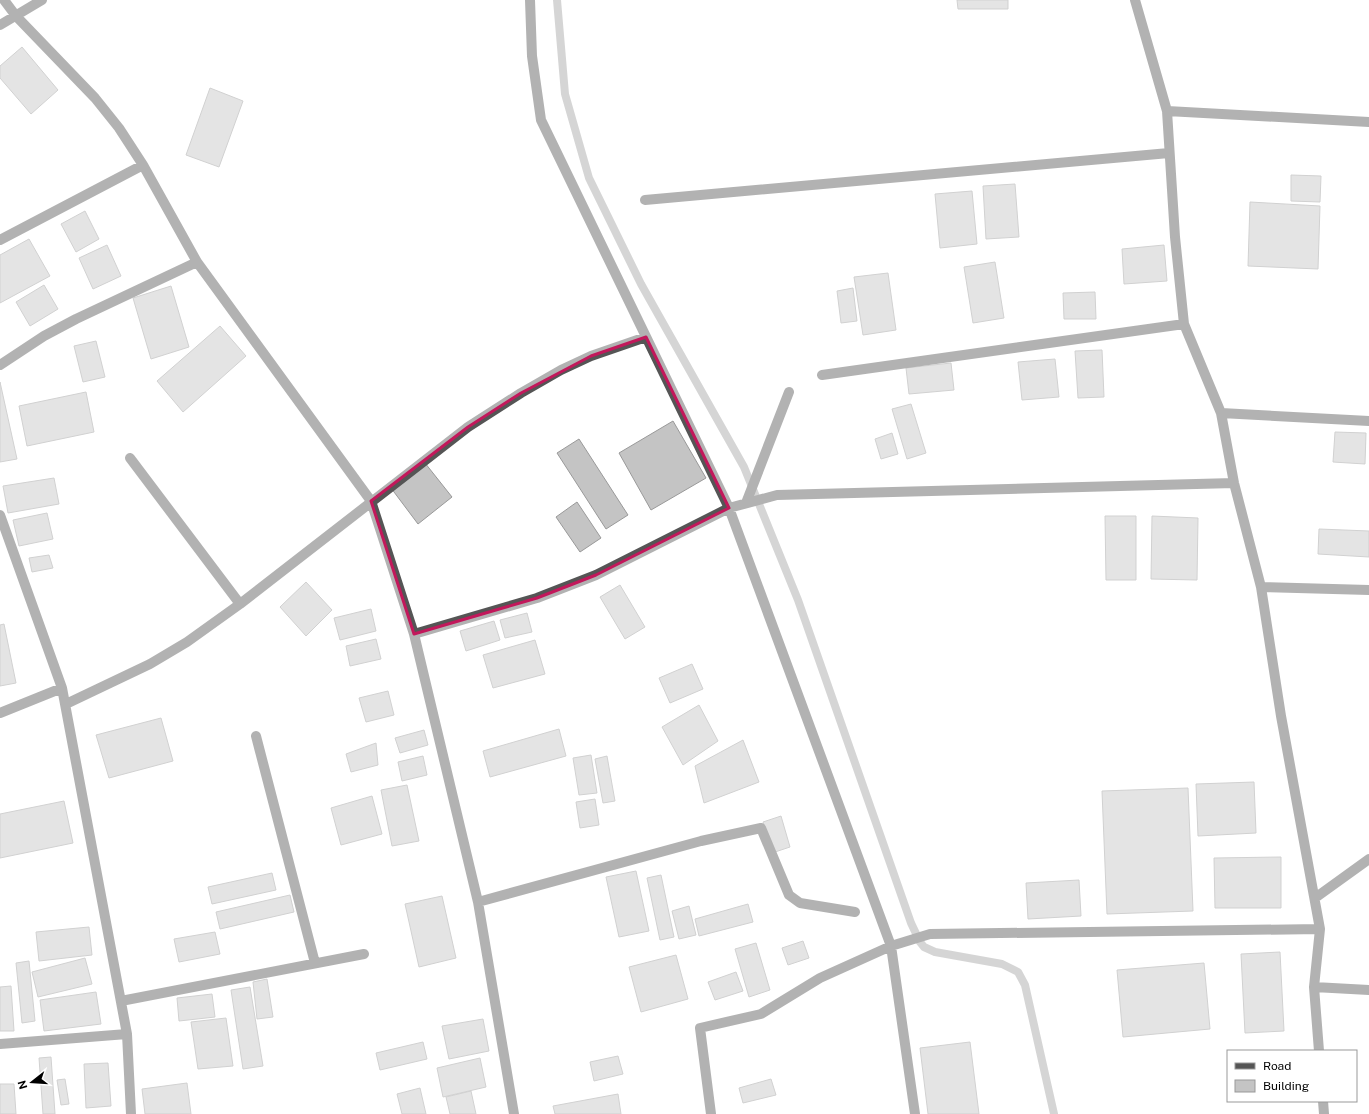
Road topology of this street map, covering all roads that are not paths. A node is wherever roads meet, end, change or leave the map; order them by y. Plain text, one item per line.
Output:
1 (4, 0) edge
2 (42, 0) edge
3 (530, 0) edge
4 (1135, 0) edge
5 (16, 16) junction
6 (0, 25) edge
7 (1167, 111) junction
8 (1369, 122) edge
9 (1169, 154) junction
10 (143, 165) junction
11 (645, 200) dead end
12 (0, 240) edge
13 (197, 262) junction
14 (1184, 324) junction
15 (646, 337) junction
16 (0, 365) edge
17 (822, 375) dead end
18 (789, 392) dead end
19 (1221, 413) junction
20 (1369, 421) edge
21 (130, 458) dead end
22 (1234, 483) junction
23 (372, 501) junction
24 (746, 503) junction
25 (728, 508) junction
26 (0, 514) edge
27 (1262, 587) junction
28 (1369, 590) edge
29 (240, 604) junction
30 (414, 634) junction
31 (62, 688) junction
32 (66, 704) junction
33 (0, 713) edge
34 (256, 736) dead end
35 (1369, 859) edge
36 (1315, 898) junction
37 (478, 902) junction
38 (855, 912) dead end
39 (1320, 929) junction
40 (891, 946) junction
41 (364, 954) dead end
42 (315, 963) junction
43 (1314, 987) junction
44 (1369, 990) edge
45 (121, 1001) junction
46 (127, 1034) junction
47 (0, 1044) edge
48 (1319, 1050) edge
49 (1323, 1102) edge
50 (131, 1114) edge
51 (514, 1114) edge
52 (711, 1114) edge
53 (915, 1114) edge
54 (1324, 1114) edge

1 - 5 street
2 - 5 street
3 - 15 street
4 - 7 street
5 - 6 street
5 - 10 street
7 - 8 street
7 - 9 street
9 - 11 street
9 - 14 street
10 - 12 street
10 - 13 street
13 - 16 street
13 - 23 street
14 - 17 street
14 - 19 street
15 - 23 street
15 - 25 street
18 - 24 street
19 - 20 street
19 - 22 street
21 - 29 street
22 - 24 street
22 - 27 street
23 - 29 street
23 - 30 street
24 - 25 street
25 - 30 street
25 - 40 street
26 - 31 street
27 - 28 street
27 - 36 street
29 - 32 street
30 - 37 street
31 - 32 street
31 - 33 street
32 - 45 street
34 - 42 street
35 - 36 street
36 - 39 street
37 - 38 street
37 - 51 street
39 - 40 street
39 - 43 street
40 - 52 street
40 - 53 street
41 - 42 street
42 - 45 street
43 - 44 street
43 - 48 street
45 - 46 street
46 - 47 street
46 - 50 street
49 - 54 street

